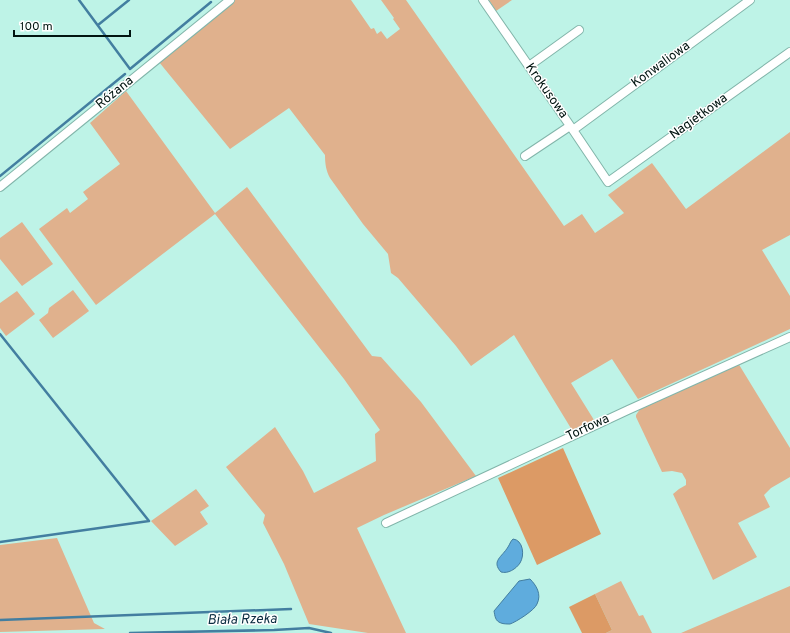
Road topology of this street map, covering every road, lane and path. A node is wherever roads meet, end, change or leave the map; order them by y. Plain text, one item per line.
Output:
1 (230, 0) edge
2 (483, 0) edge
3 (750, 0) edge
4 (579, 30) dead end
5 (790, 52) edge
6 (529, 66) junction
7 (572, 128) junction
8 (525, 156) dead end
9 (608, 182) joint
10 (0, 187) edge
11 (790, 337) edge
12 (386, 523) dead end

1 - 10 street, Różana
2 - 6 street, Krokusowa
3 - 7 street, Konwaliowa
4 - 6 street
5 - 9 street, Nagietkowa
6 - 7 street, Krokusowa
7 - 8 street, Konwaliowa
7 - 9 street, Krokusowa
11 - 12 street, Torfowa

